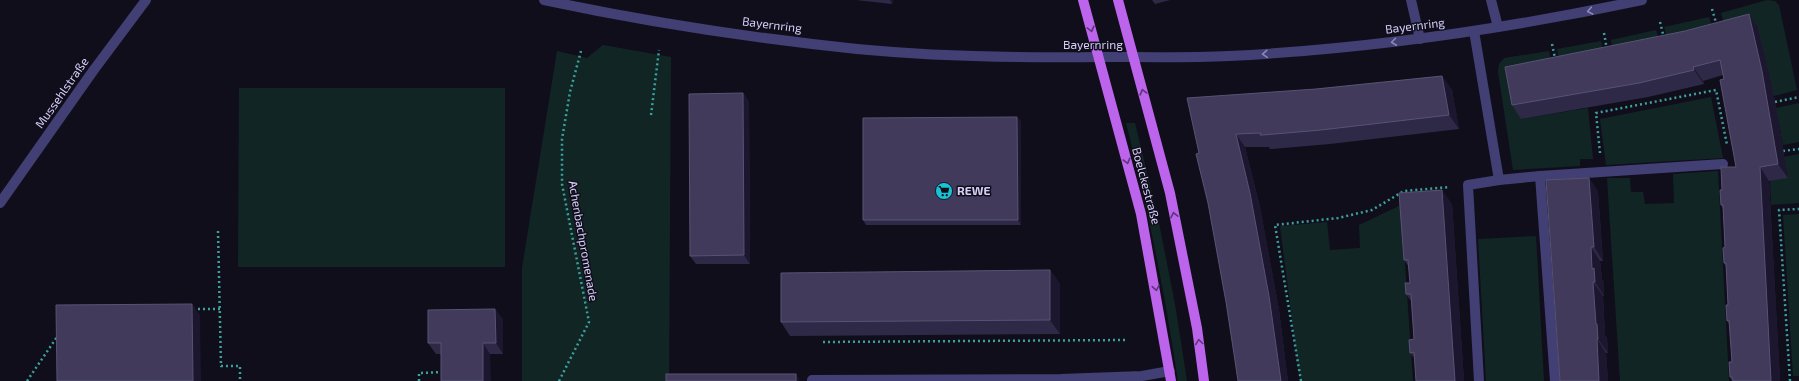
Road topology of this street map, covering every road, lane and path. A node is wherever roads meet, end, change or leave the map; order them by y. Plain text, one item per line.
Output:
1 (146, 0) edge
2 (544, 0) edge
3 (1083, 0) edge
4 (1118, 0) edge
5 (1411, 0) edge
6 (1491, 0) edge
7 (1642, 0) edge
8 (1712, 9) dead end
9 (1660, 22) dead end
10 (1498, 27) junction
11 (1718, 30) edge
12 (1474, 31) junction
13 (1604, 33) dead end
14 (1420, 39) junction
15 (1665, 43) edge
16 (1552, 44) dead end
17 (659, 50) dead end
18 (581, 51) dead end
19 (1608, 55) edge
20 (1134, 57) junction
21 (1098, 58) junction
22 (1556, 65) edge
23 (1799, 97) edge
24 (1775, 102) dead end
25 (651, 115) dead end
26 (1799, 149) edge
27 (1784, 151) dead end
28 (1723, 164) joint
29 (1602, 173) junction
30 (1540, 176) junction
31 (1499, 180) junction
32 (1468, 185) junction
33 (0, 203) edge
34 (1799, 209) edge
35 (218, 231) dead end
36 (189, 309) edge
37 (220, 309) junction
38 (58, 330) edge
39 (58, 336) junction
40 (1127, 340) dead end
41 (822, 342) edge
42 (58, 344) edge
43 (446, 372) edge
44 (1171, 376) edge
45 (812, 380) edge
46 (27, 381) edge
47 (240, 381) edge
48 (419, 381) edge
49 (559, 381) edge
50 (1204, 381) edge
51 (1302, 381) edge
52 (1479, 381) edge
53 (1555, 381) edge
54 (1790, 381) edge

1 - 33 street, Mussehlstraße
2 - 21 street, Bayernring
3 -> 21 main road, Boelckestraße
4 - 20 main road, Boelckestraße
5 - 14 street
6 - 10 street
7 -> 10 street, Bayernring
8 - 11 path
9 - 15 path
10 - 12 street, Bayernring
12 - 14 street, Bayernring
12 - 31 street
13 - 19 path
14 -> 20 street, Bayernring
16 - 22 path
17 - 25 path
18 - 49 path, Achenbachpromenade
20 - 21 street, Bayernring
50 -> 20 main road, Boelckestraße
21 -> 44 main road, Boelckestraße
23 - 24 path
26 - 27 path
28 - 29 street
28 - 29 path
29 - 30 street
30 - 31 street
30 - 53 street
31 - 32 street
32 - 51 path
32 - 52 street
34 - 54 path
35 - 37 path
36 - 37 path
37 - 47 path
38 - 39 path
39 - 42 path
39 - 46 path
40 - 41 path
43 - 48 path
44 - 45 street

